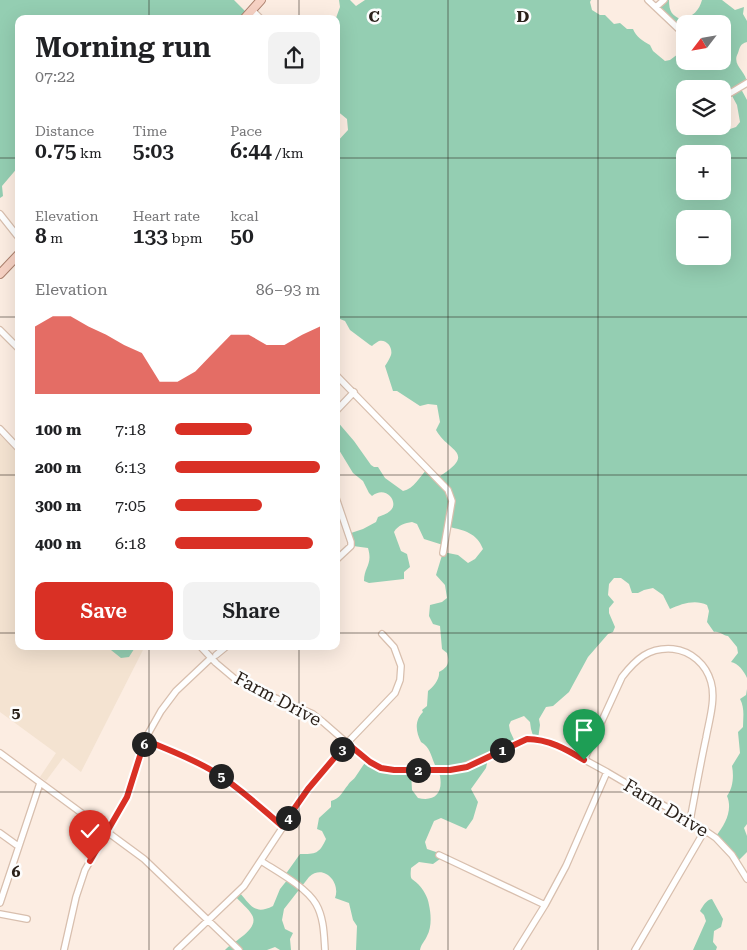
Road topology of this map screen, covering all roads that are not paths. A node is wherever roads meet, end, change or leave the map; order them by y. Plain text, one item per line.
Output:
1 (262, 0) edge
2 (648, 0) edge
3 (664, 0) edge
4 (656, 7) junction
5 (252, 10) junction
6 (248, 15) edge
7 (256, 15) edge
8 (676, 27) edge
9 (747, 83) edge
10 (731, 93) edge
11 (0, 214) edge
12 (15, 233) edge
13 (15, 258) edge
14 (0, 274) edge
15 (0, 330) edge
16 (15, 345) edge
17 (340, 378) edge
18 (354, 392) junction
19 (340, 407) edge
20 (0, 429) edge
21 (15, 445) edge
22 (340, 509) edge
23 (443, 553) dead end
24 (340, 556) edge
25 (382, 634) dead end
26 (205, 650) edge
27 (222, 650) edge
28 (213, 657) junction
29 (145, 740) junction
30 (347, 743) junction
31 (0, 752) edge
32 (584, 760) junction
33 (607, 772) junction
34 (40, 783) junction
35 (690, 821) junction
36 (282, 826) junction
37 (705, 830) junction
38 (107, 832) junction
39 (0, 833) edge
40 (18, 846) junction
41 (439, 855) dead end
42 (261, 860) junction
43 (747, 879) edge
44 (0, 903) edge
45 (545, 905) junction
46 (0, 914) edge
47 (27, 918) dead end
48 (209, 920) junction
49 (64, 950) edge
50 (177, 950) edge
51 (239, 950) edge
52 (325, 950) edge
53 (517, 950) edge
54 (635, 950) edge

1 - 5 main road
2 - 4 street
3 - 4 street
4 - 8 street
5 - 6 main road
5 - 7 street
9 - 10 street
11 - 12 street
13 - 14 main road
15 - 16 street
17 - 18 street
18 - 19 street
18 - 23 street
20 - 21 street
22 - 24 street
25 - 30 street
26 - 28 street, Farm Drive
27 - 28 street
28 - 29 street
28 - 30 street, Farm Drive
29 - 36 street
29 - 38 street
30 - 32 street, Farm Drive
30 - 36 street
31 - 34 street
32 - 33 street, Farm Drive
32 - 35 street
33 - 35 street, Farm Drive
33 - 45 street
34 - 38 street
34 - 40 street
35 - 37 street, Farm Drive
36 - 42 street
37 - 43 street, Farm Drive
37 - 54 street
38 - 48 street
38 - 49 street
39 - 40 street
40 - 44 street
41 - 45 street
42 - 48 street
42 - 52 street
45 - 53 street
46 - 47 street
48 - 50 street
48 - 51 street

